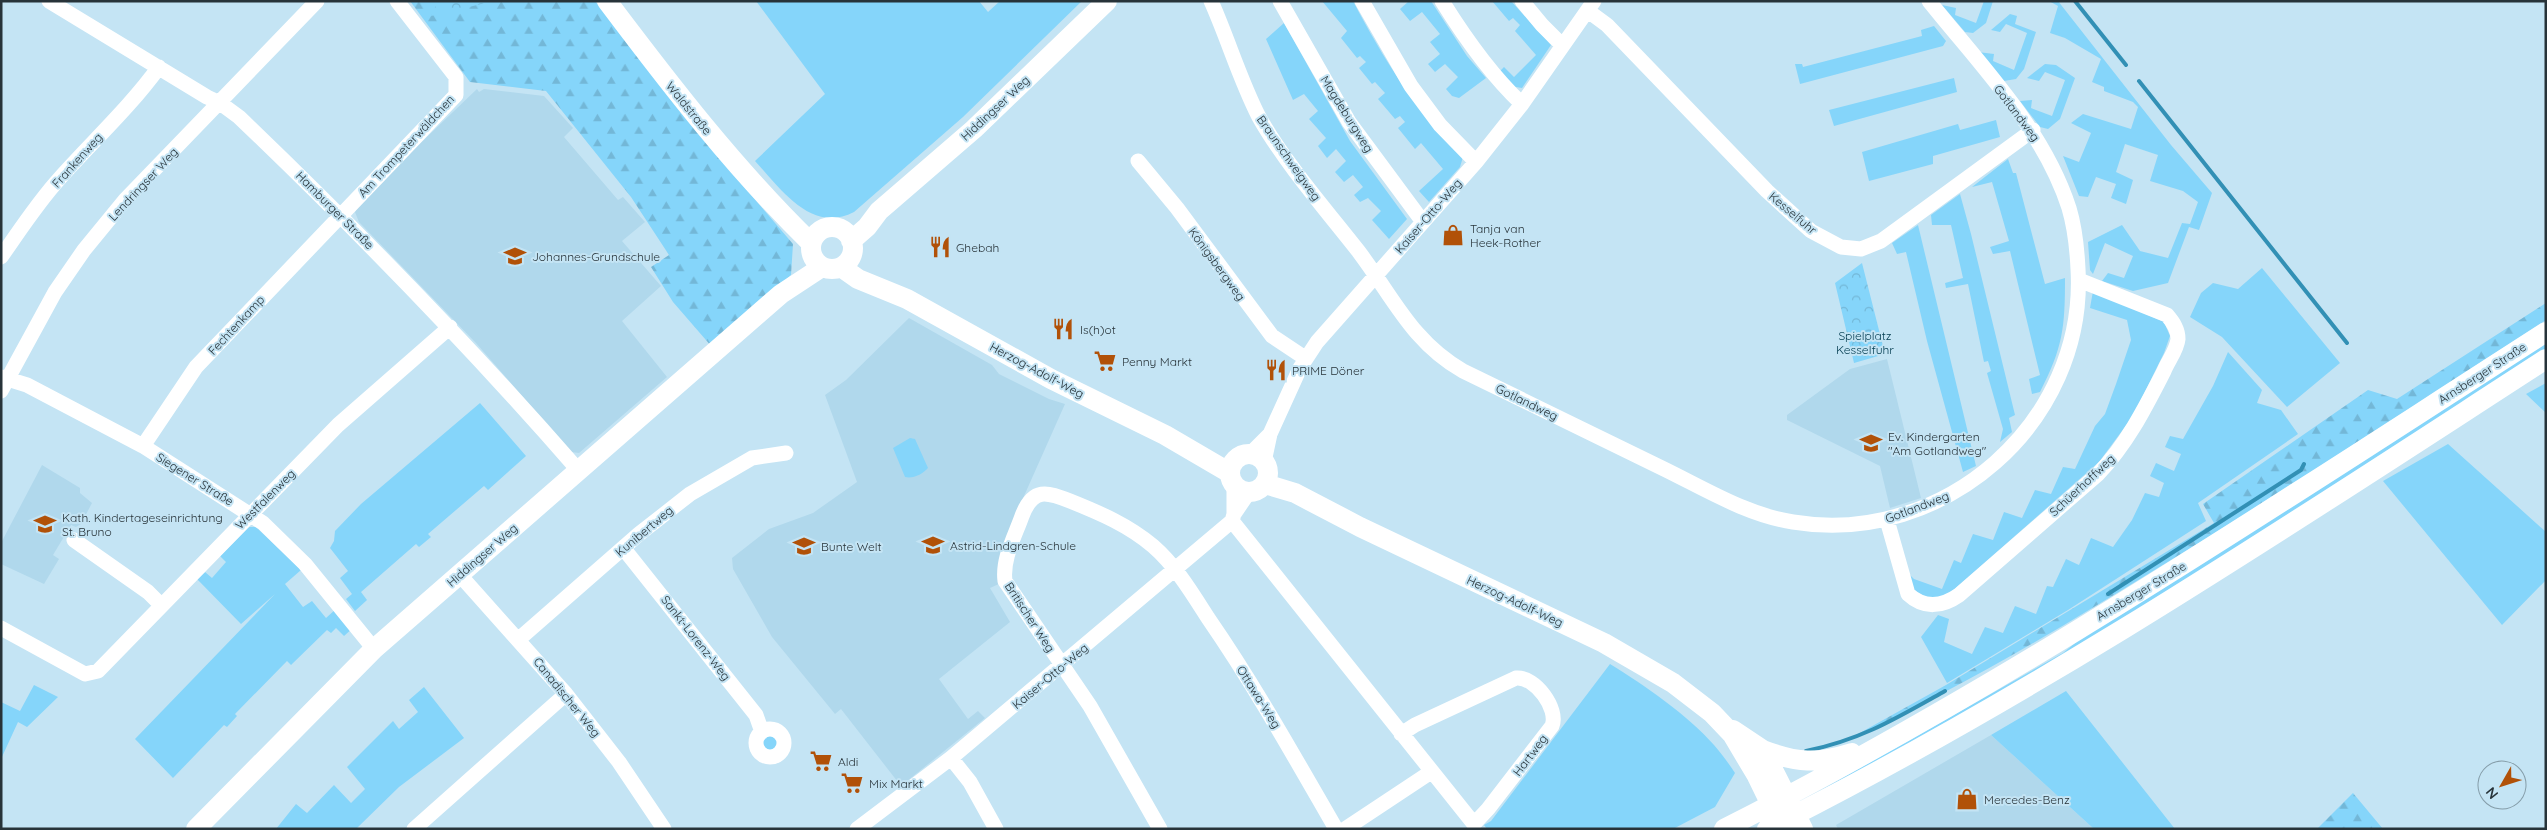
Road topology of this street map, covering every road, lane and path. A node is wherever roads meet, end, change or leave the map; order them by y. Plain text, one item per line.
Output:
1 (49, 1) edge
2 (317, 1) edge
3 (397, 1) edge
4 (607, 1) edge
5 (1107, 1) edge
6 (1210, 1) edge
7 (1280, 1) edge
8 (1362, 1) edge
9 (1442, 1) edge
10 (1522, 1) edge
11 (1929, 1) edge
12 (1591, 6) edge
13 (1562, 45) junction
14 (159, 67) junction
15 (220, 102) junction
16 (1522, 104) junction
17 (2033, 130) junction
18 (1138, 161) dead end
19 (1476, 162) junction
20 (342, 215) junction
21 (1423, 222) junction
22 (831, 249) junction
23 (1, 257) edge
24 (1376, 276) junction
25 (2079, 280) junction
26 (450, 327) junction
27 (2546, 332) edge
28 (1305, 358) junction
29 (2546, 359) edge
30 (3, 382) edge
31 (143, 446) junction
32 (786, 453) dead end
33 (578, 471) junction
34 (1249, 473) junction
35 (250, 514) junction
36 (1233, 518) junction
37 (1887, 520) junction
38 (74, 540) dead end
39 (624, 549) junction
40 (1175, 570) junction
41 (459, 574) junction
42 (161, 605) junction
43 (1, 628) edge
44 (519, 639) junction
45 (374, 649) junction
46 (1062, 666) junction
47 (566, 694) junction
48 (1725, 725) junction
49 (762, 732) dead end
50 (1401, 734) junction
51 (1890, 741) junction
52 (1763, 750) junction
53 (951, 758) junction
54 (1431, 772) junction
55 (1783, 818) edge
56 (196, 829) edge
57 (414, 829) edge
58 (664, 829) edge
59 (857, 829) edge
60 (996, 829) edge
61 (1160, 829) edge
62 (1336, 829) edge
63 (1345, 829) edge
64 (1724, 829) edge

1 - 14 street, Hamburger Straße
2 - 15 street, Lendringser Weg
3 - 20 street, Am Trompeterwäldchen
4 - 22 main road, Waldstraße
5 - 22 main road, Hiddingser Weg
6 - 24 street, Braunschweigweg
7 - 21 street, Magdeburgweg
8 - 19 street
9 - 16 street
10 - 13 street
11 - 17 street, Gotlandweg
12 - 13 street, Kaiser-Otto-Weg
12 - 17 street, Kesselfuhr
13 - 16 street, Kaiser-Otto-Weg
14 - 15 street, Hamburger Straße
14 - 23 street, Frankenweg
15 - 20 street, Hamburger Straße
15 - 30 street, Lendringser Weg
16 - 19 street, Kaiser-Otto-Weg
17 - 25 street, Gotlandweg
18 - 28 street, Königsbergweg
19 - 21 street, Kaiser-Otto-Weg
20 - 26 street, Hamburger Straße
20 - 31 street, Fechtenkamp
21 - 24 street, Kaiser-Otto-Weg
22 - 33 main road, Hiddingser Weg
22 - 34 main road, Herzog-Adolf-Weg
24 - 28 street, Kaiser-Otto-Weg
24 - 37 street, Gotlandweg
25 - 37 street, Gotlandweg
25 - 37 street, Schüerhoffweg
26 - 33 street, Hamburger Straße
26 - 35 street, Westfalenweg
27 - 51 main road, Arnsberger Straße
28 - 34 street, Kaiser-Otto-Weg
29 - 55 main road, Arnsberger Straße
30 - 31 street, Siegener Straße
31 - 35 street, Siegener Straße
32 - 39 street, Kunibertweg
33 - 41 main road, Hiddingser Weg
34 - 36 street, Kaiser-Otto-Weg
34 - 48 main road, Herzog-Adolf-Weg
35 - 42 street, Westfalenweg
35 - 45 street, Siegener Straße
36 - 40 street, Kaiser-Otto-Weg
36 - 50 street, Hartweg
38 - 42 street
39 - 44 street, Kunibertweg
39 - 49 street, Sankt-Lorenz-Weg
40 - 46 street, Kaiser-Otto-Weg
40 - 46 street, Britischer Weg
40 - 62 street, Ottawa-Weg
41 - 44 street, Canadischer Weg
41 - 45 main road, Hiddingser Weg
42 - 43 street, Westfalenweg
44 - 47 street, Canadischer Weg
45 - 56 main road, Hiddingser Weg
46 - 53 street, Kaiser-Otto-Weg
46 - 61 street, Britischer Weg
47 - 57 street
47 - 58 street, Canadischer Weg
48 - 52 main road, Herzog-Adolf-Weg
48 - 55 main road, Herzog-Adolf-Weg
50 - 54 street, Hartweg
50 - 54 street, Hartweg
51 - 52 main road, Herzog-Adolf-Weg
51 - 55 main road, Arnsberger Straße
52 - 55 main road
53 - 59 street, Kaiser-Otto-Weg
53 - 60 street
54 - 63 street
55 - 64 main road, Arnsberger Straße

